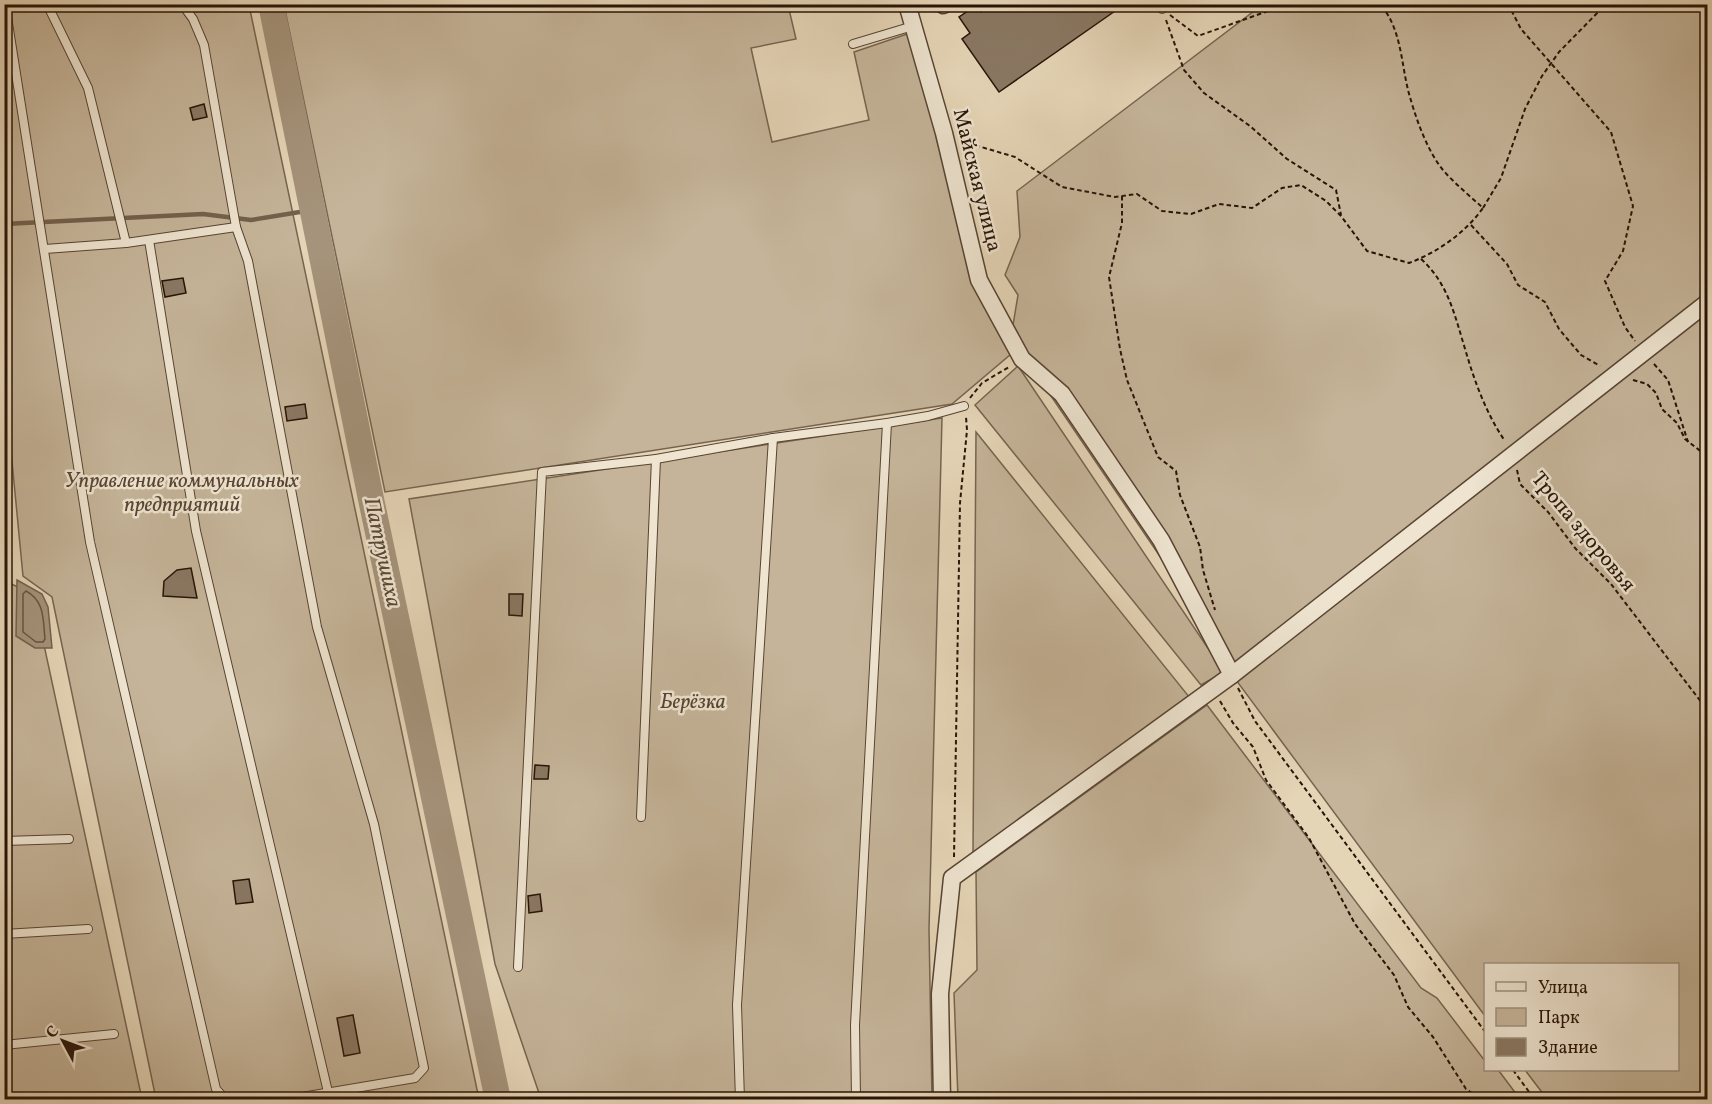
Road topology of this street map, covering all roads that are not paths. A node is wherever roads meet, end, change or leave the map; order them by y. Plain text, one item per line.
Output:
1 (4, 4) edge
2 (47, 4) edge
3 (182, 4) edge
4 (907, 4) edge
5 (913, 26) junction
6 (853, 44) dead end
7 (236, 227) junction
8 (149, 240) junction
9 (126, 243) junction
10 (45, 249) junction
11 (1707, 302) edge
12 (964, 406) road end
13 (887, 423) junction
14 (773, 438) junction
15 (656, 459) junction
16 (1232, 675) junction
17 (641, 817) dead end
18 (69, 840) dead end
19 (4, 841) edge
20 (88, 929) dead end
21 (4, 934) edge
22 (518, 967) dead end
23 (114, 1034) dead end
24 (4, 1044) edge
25 (4, 1086) edge
26 (328, 1092) junction
27 (5, 1100) edge
28 (226, 1100) edge
29 (284, 1100) edge
30 (740, 1100) edge
31 (856, 1100) edge
32 (942, 1100) edge

1 - 10 lane
2 - 9 lane
3 - 7 lane
4 - 5 street, Майская улица
5 - 6 lane
5 - 16 street, Майская улица
7 - 8 lane
7 - 26 lane
8 - 9 lane
8 - 26 lane
9 - 10 lane
10 - 28 lane
11 - 16 street
12 - 13 lane
13 - 14 lane
13 - 31 lane
14 - 15 lane
14 - 30 lane
15 - 17 lane
15 - 22 lane
16 - 32 street
18 - 19 lane
20 - 21 lane
23 - 24 lane
25 - 27 lane
26 - 29 lane

